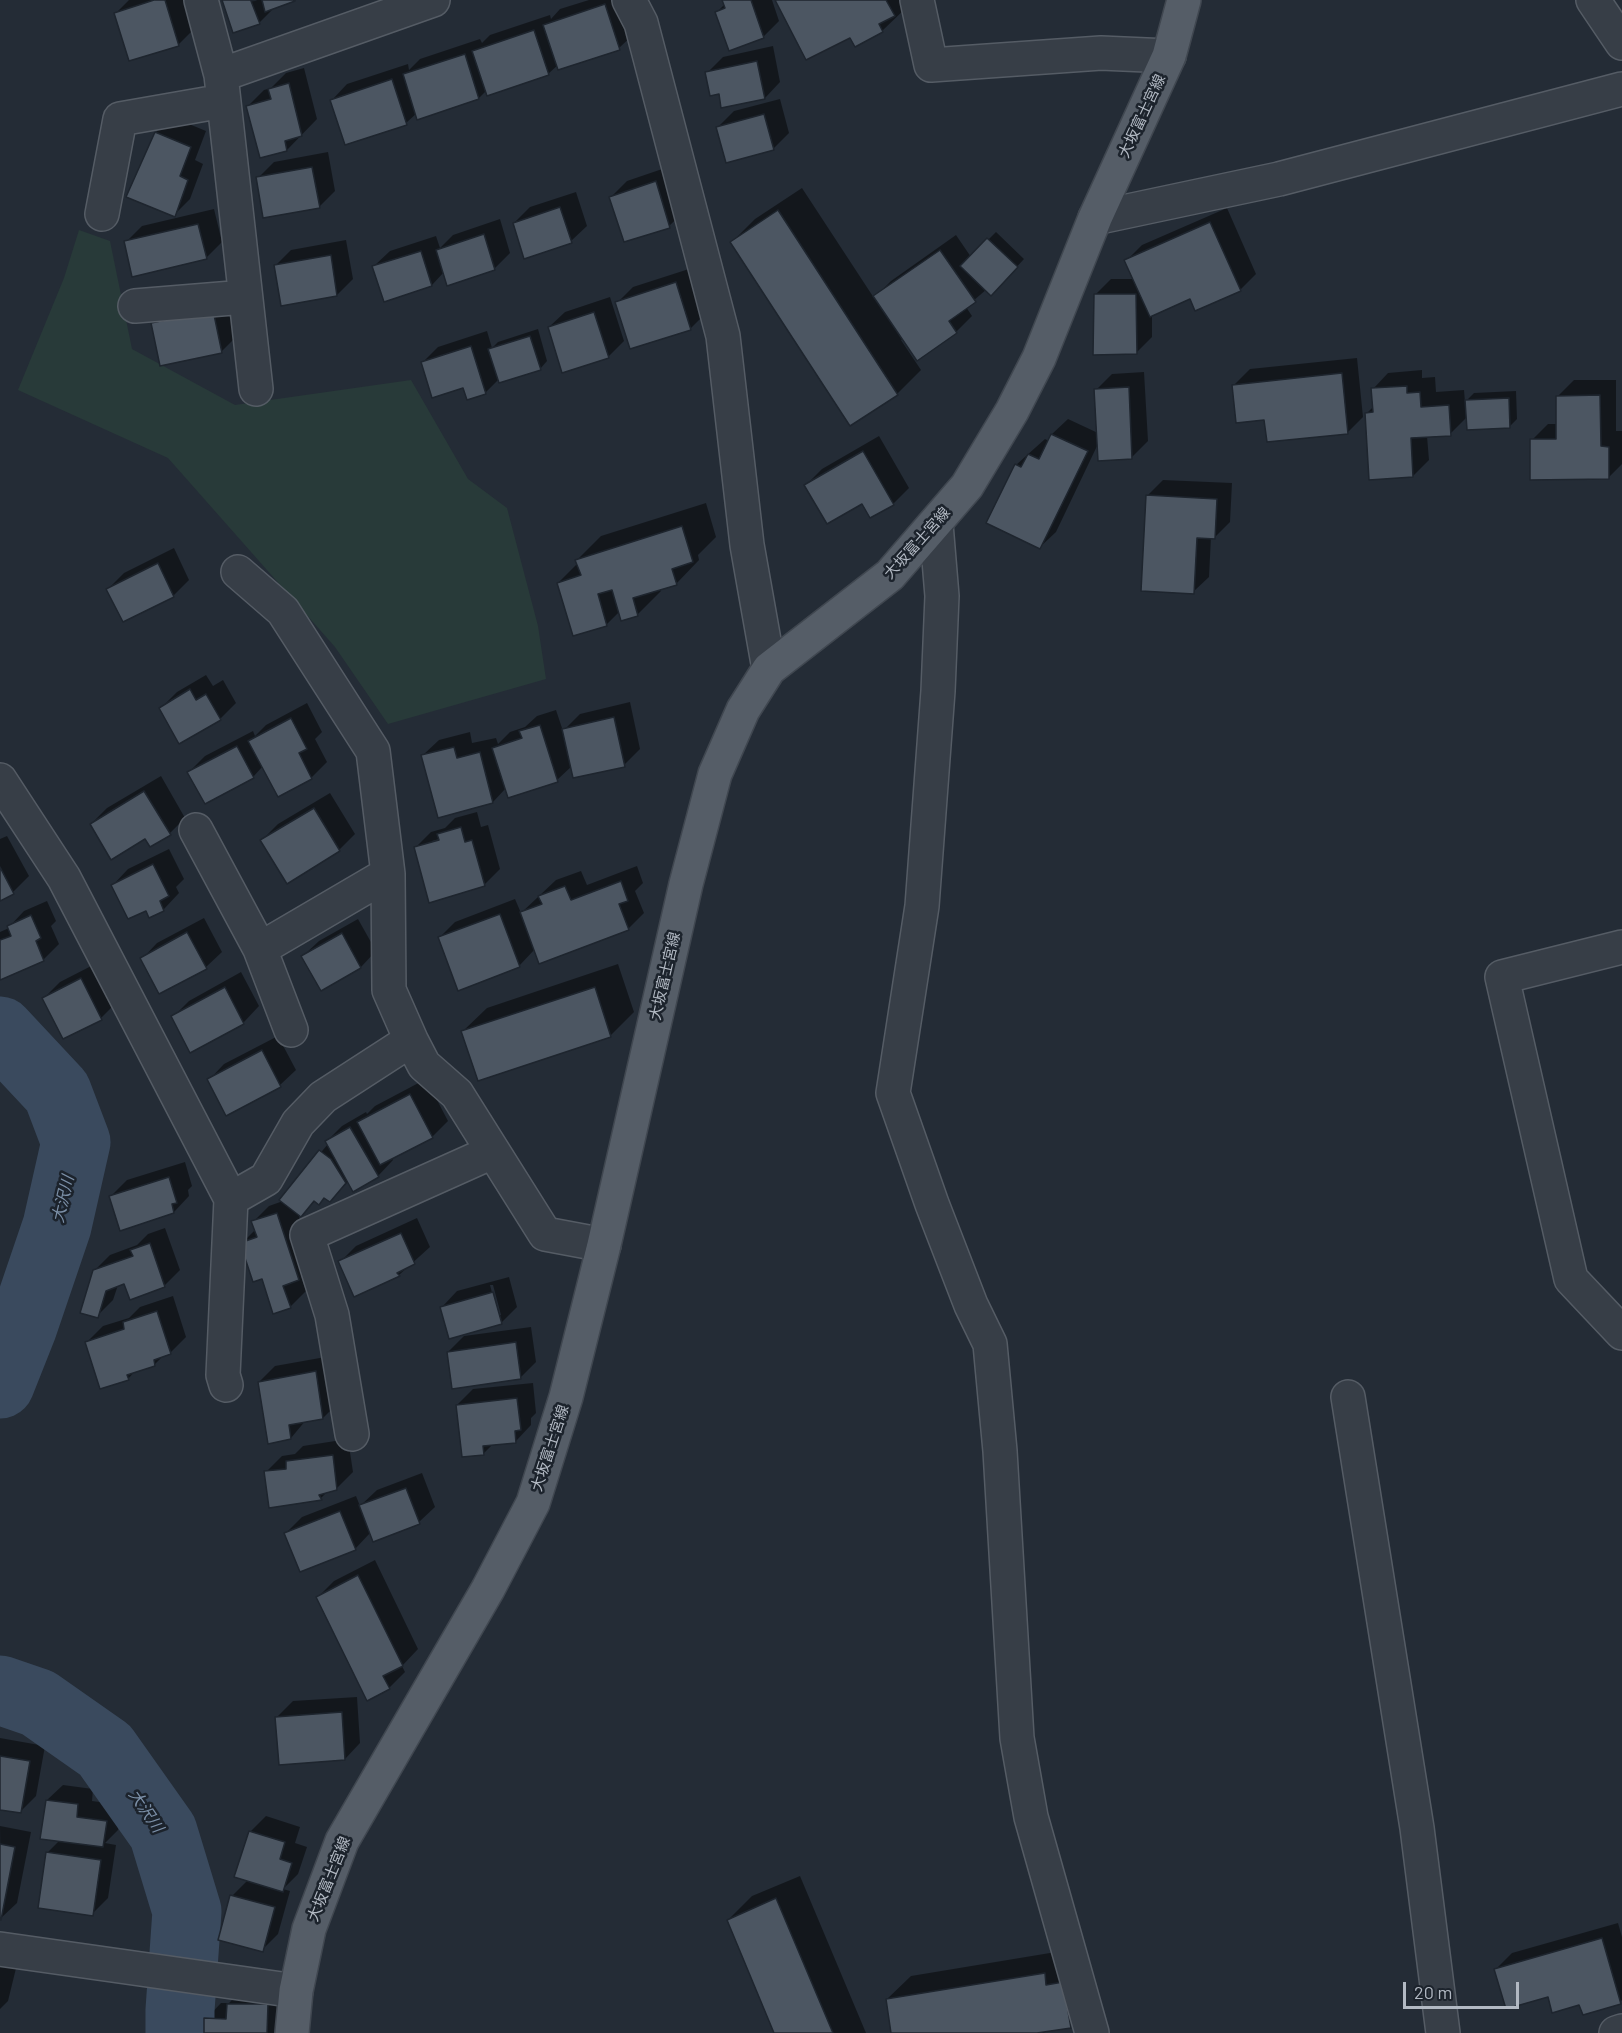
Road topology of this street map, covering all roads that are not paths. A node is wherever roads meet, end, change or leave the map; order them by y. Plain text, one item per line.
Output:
1 (201, 0) edge
2 (433, 0) edge
3 (629, 0) edge
4 (916, 0) edge
5 (1184, 0) edge
6 (1593, 0) edge
7 (1622, 43) edge
8 (1169, 56) junction
9 (222, 88) junction
10 (1622, 89) edge
11 (102, 214) dead end
12 (1095, 218) junction
13 (245, 297) junction
14 (135, 306) dead end
15 (256, 389) dead end
16 (936, 524) junction
17 (238, 572) dead end
18 (769, 669) junction
19 (0, 780) edge
20 (196, 830) dead end
21 (388, 874) junction
22 (1622, 947) edge
23 (261, 950) junction
24 (291, 1030) dead end
25 (411, 1040) junction
26 (492, 1152) junction
27 (231, 1199) junction
28 (604, 1245) junction
29 (1622, 1333) edge
30 (226, 1384) dead end
31 (1348, 1397) dead end
32 (352, 1434) dead end
33 (0, 1949) edge
34 (297, 1991) junction
35 (1622, 2031) edge
36 (292, 2033) edge
37 (1092, 2033) edge
38 (1443, 2033) edge
39 (1616, 2033) edge

1 - 9 street
2 - 9 street
3 - 18 street
4 - 8 street
5 - 8 main road, 大坂富士宮線
6 - 7 street
8 - 12 main road, 大坂富士宮線
9 - 11 street
9 - 13 street
10 - 12 street
12 - 16 main road, 大坂富士宮線
13 - 14 street
13 - 15 street
16 - 18 main road, 大坂富士宮線
16 - 37 street
17 - 21 street
18 - 28 main road, 大坂富士宮線
19 - 27 street
20 - 23 street
21 - 23 street
21 - 25 street
22 - 29 street
23 - 24 street
25 - 26 street
25 - 27 street
26 - 28 street
26 - 32 street
27 - 30 street
28 - 34 main road, 大坂富士宮線
31 - 38 street
33 - 34 street
34 - 36 main road, 大坂富士宮線
35 - 39 street

